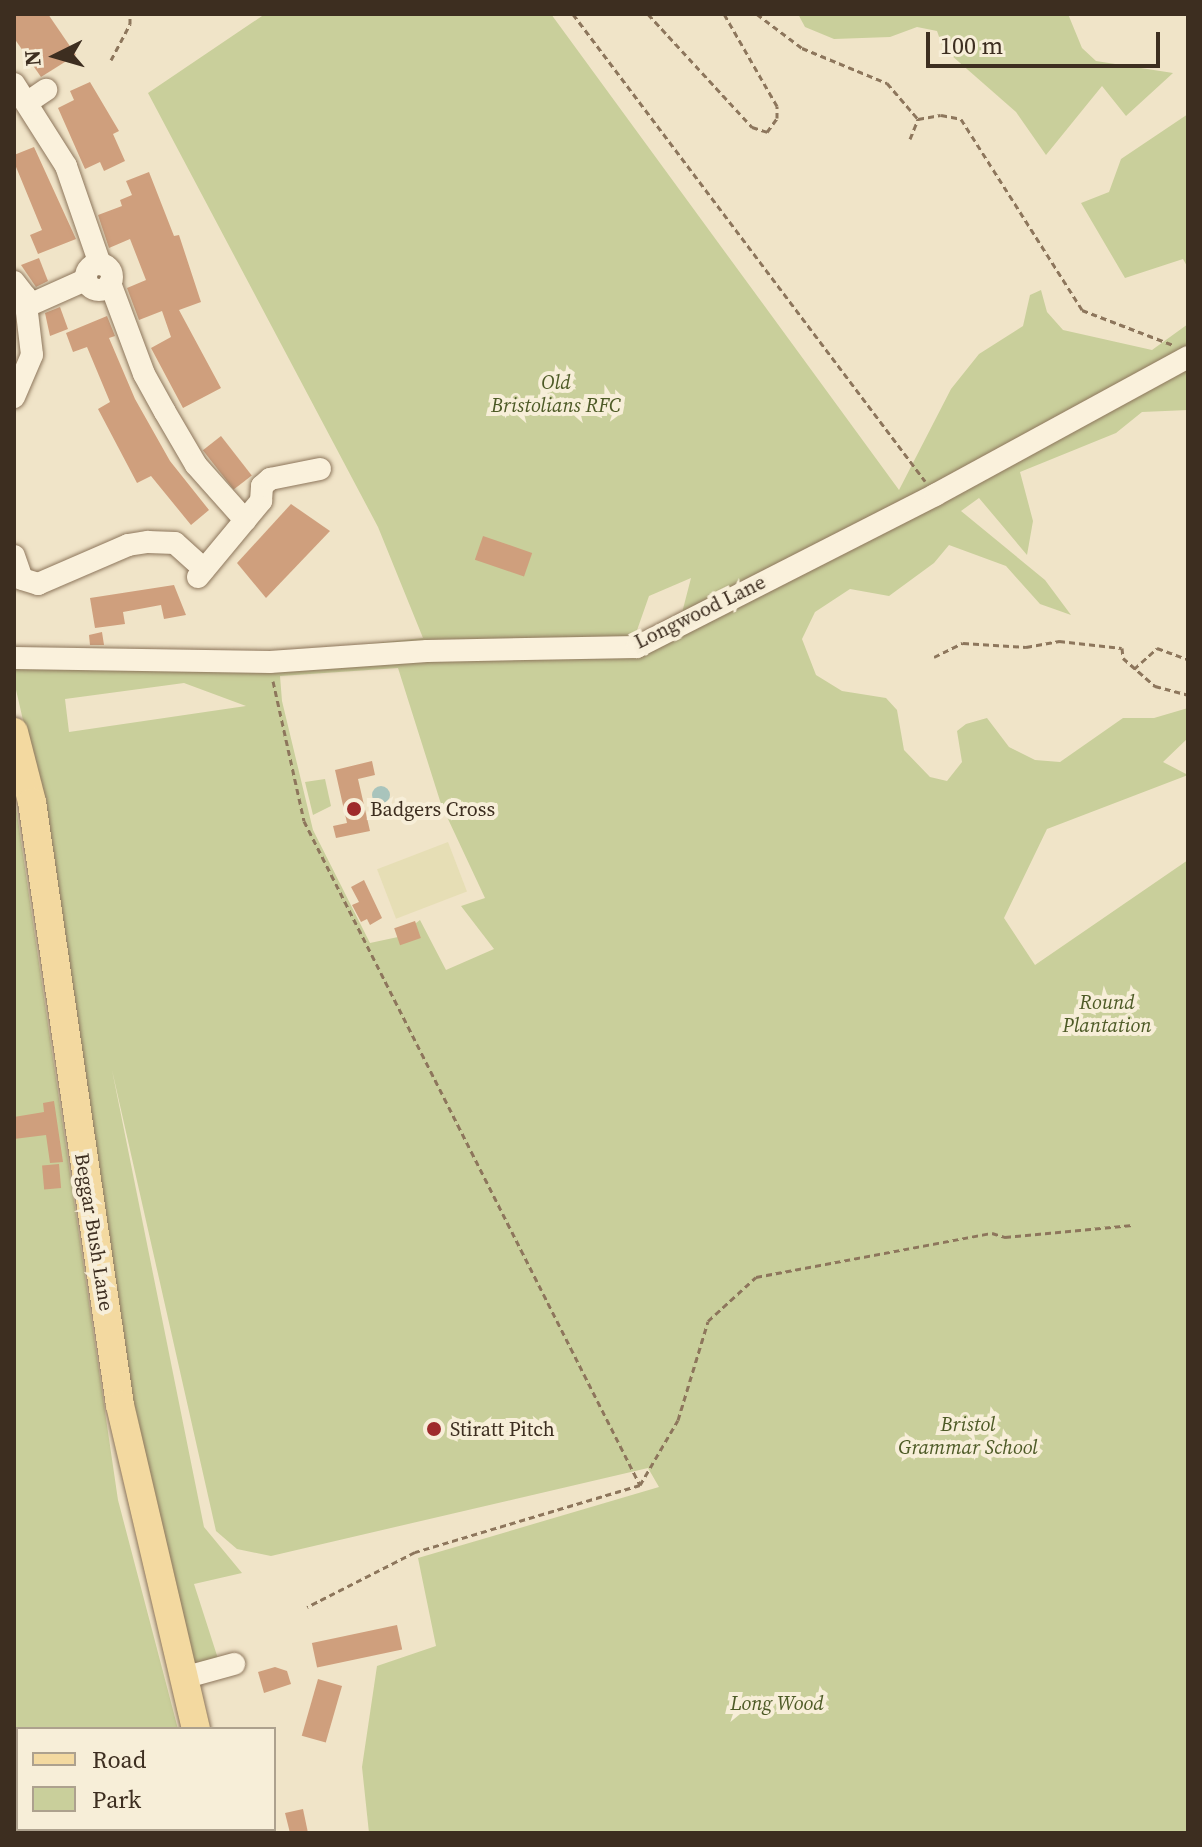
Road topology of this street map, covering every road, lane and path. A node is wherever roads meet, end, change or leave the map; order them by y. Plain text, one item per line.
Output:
1 (130, 14) edge
2 (573, 14) edge
3 (648, 14) edge
4 (724, 14) edge
5 (757, 14) edge
6 (111, 60) dead end
7 (14, 84) edge
8 (918, 119) junction
9 (910, 139) dead end
10 (99, 276) junction
11 (14, 282) edge
12 (27, 306) junction
13 (1180, 355) edge
14 (14, 397) edge
15 (320, 469) dead end
16 (935, 495) junction
17 (245, 520) junction
18 (14, 556) edge
19 (934, 657) dead end
20 (14, 658) edge
21 (1188, 659) edge
22 (270, 662) junction
23 (1134, 669) junction
24 (1188, 695) edge
25 (14, 732) edge
26 (1132, 1225) dead end
27 (640, 1485) junction
28 (307, 1607) dead end
29 (234, 1664) dead end
30 (183, 1678) junction
31 (195, 1727) edge

1 - 6 path
2 - 16 path
3 - 4 path
5 - 8 path
7 - 10 street
8 - 9 path
8 - 13 path
10 - 12 street
10 - 17 street
11 - 12 street
12 - 14 street
13 - 16 street, Longwood Lane
15 - 17 street
16 - 22 street, Longwood Lane
17 - 18 street
19 - 23 path
20 - 22 street, Longwood Lane
21 - 23 path
22 - 27 path
23 - 24 path
25 - 30 main road, Beggar Bush Lane
26 - 27 path
27 - 28 path
29 - 30 street
30 - 31 main road, Beggar Bush Lane

